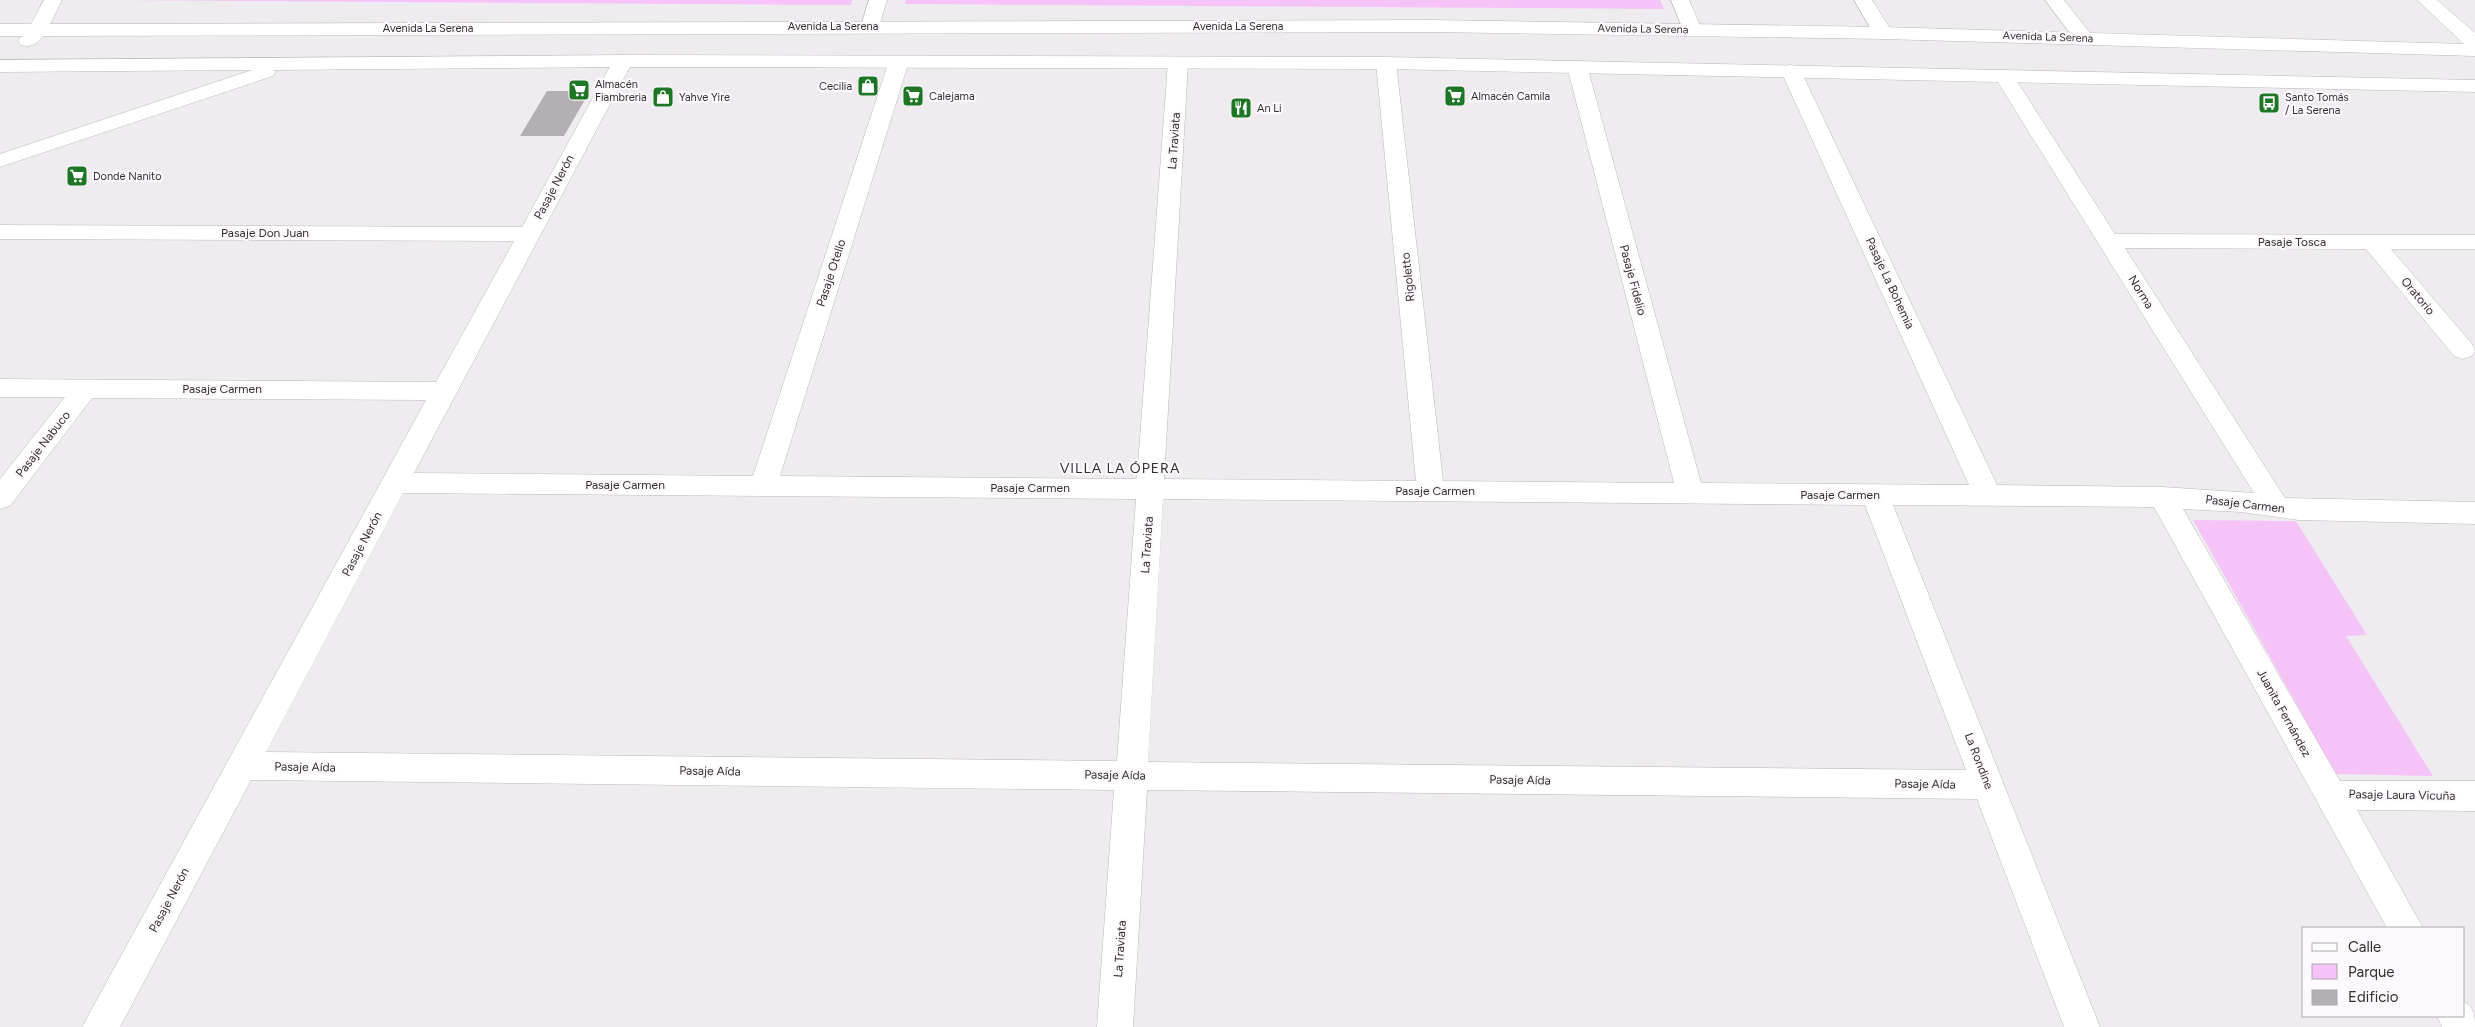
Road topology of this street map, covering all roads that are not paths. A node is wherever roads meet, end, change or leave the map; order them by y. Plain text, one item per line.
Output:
1 (53, 0) edge
2 (878, 0) edge
3 (1680, 0) edge
4 (1863, 0) edge
5 (2054, 0) edge
6 (2426, 0) edge
7 (870, 26) junction
8 (0, 30) edge
9 (38, 30) junction
10 (1692, 30) junction
11 (1883, 33) junction
12 (2084, 38) junction
13 (2475, 43) edge
14 (2475, 50) edge
15 (623, 60) junction
16 (899, 61) junction
17 (1178, 63) junction
18 (290, 64) junction
19 (1386, 64) junction
20 (1577, 66) junction
21 (2, 69) edge
22 (1792, 71) junction
23 (2004, 76) junction
24 (2475, 86) edge
25 (0, 161) edge
26 (0, 232) edge
27 (529, 234) junction
28 (2108, 241) junction
29 (2372, 242) junction
30 (2475, 242) edge
31 (2462, 350) dead end
32 (0, 388) edge
33 (86, 388) junction
34 (445, 391) junction
35 (394, 483) junction
36 (763, 486) junction
37 (1150, 489) junction
38 (1431, 491) junction
39 (1690, 493) junction
40 (1875, 495) junction
41 (1988, 496) junction
42 (2162, 497) junction
43 (0, 499) edge
44 (2277, 508) junction
45 (2475, 513) edge
46 (241, 766) junction
47 (1132, 776) junction
48 (1988, 785) junction
49 (2330, 794) junction
50 (2475, 796) edge
51 (2405, 927) edge
52 (100, 1027) edge
53 (1115, 1027) edge
54 (2082, 1027) edge

1 - 9 street
2 - 7 street
3 - 10 street
4 - 11 street
5 - 12 street
6 - 13 street
7 - 9 street, Avenida La Serena
7 - 10 street, Avenida La Serena
8 - 9 street, Avenida La Serena
9 - 21 street
10 - 11 street, Avenida La Serena
11 - 12 street, Avenida La Serena
12 - 14 street, Avenida La Serena
15 - 16 street
15 - 18 street
15 - 27 street, Pasaje Nerón
16 - 17 street
16 - 36 street, Pasaje Otello
17 - 19 street
17 - 37 street, La Traviata
18 - 21 street
18 - 25 street
19 - 20 street
19 - 38 street, Rigoletto
20 - 22 street
20 - 39 street, Pasaje Fidelio
22 - 23 street
22 - 41 street, Pasaje La Bohemia
23 - 24 street
23 - 28 street, Norma
26 - 27 street, Pasaje Don Juan
27 - 34 street, Pasaje Nerón
28 - 29 street, Pasaje Tosca
28 - 44 street, Norma
29 - 30 street, Pasaje Tosca
29 - 31 street, Oratorio
32 - 33 street, Pasaje Carmen
33 - 34 street, Pasaje Carmen
33 - 43 street, Pasaje Nabuco
34 - 35 street, Pasaje Nerón
35 - 36 street, Pasaje Carmen
35 - 46 street, Pasaje Nerón
36 - 37 street, Pasaje Carmen
37 - 38 street, Pasaje Carmen
37 - 47 street, La Traviata
38 - 39 street, Pasaje Carmen
39 - 40 street, Pasaje Carmen
40 - 41 street, Pasaje Carmen
40 - 48 street, La Rondine
41 - 42 street, Pasaje Carmen
42 - 44 street, Pasaje Carmen
42 - 49 street, Juanita Fernández
44 - 45 street, Pasaje Carmen
46 - 47 street, Pasaje Aída
46 - 52 street, Pasaje Nerón
47 - 48 street, Pasaje Aída
47 - 53 street, La Traviata
48 - 54 street, La Rondine
49 - 50 street, Pasaje Laura Vicuña
49 - 51 street, Juanita Fernández

